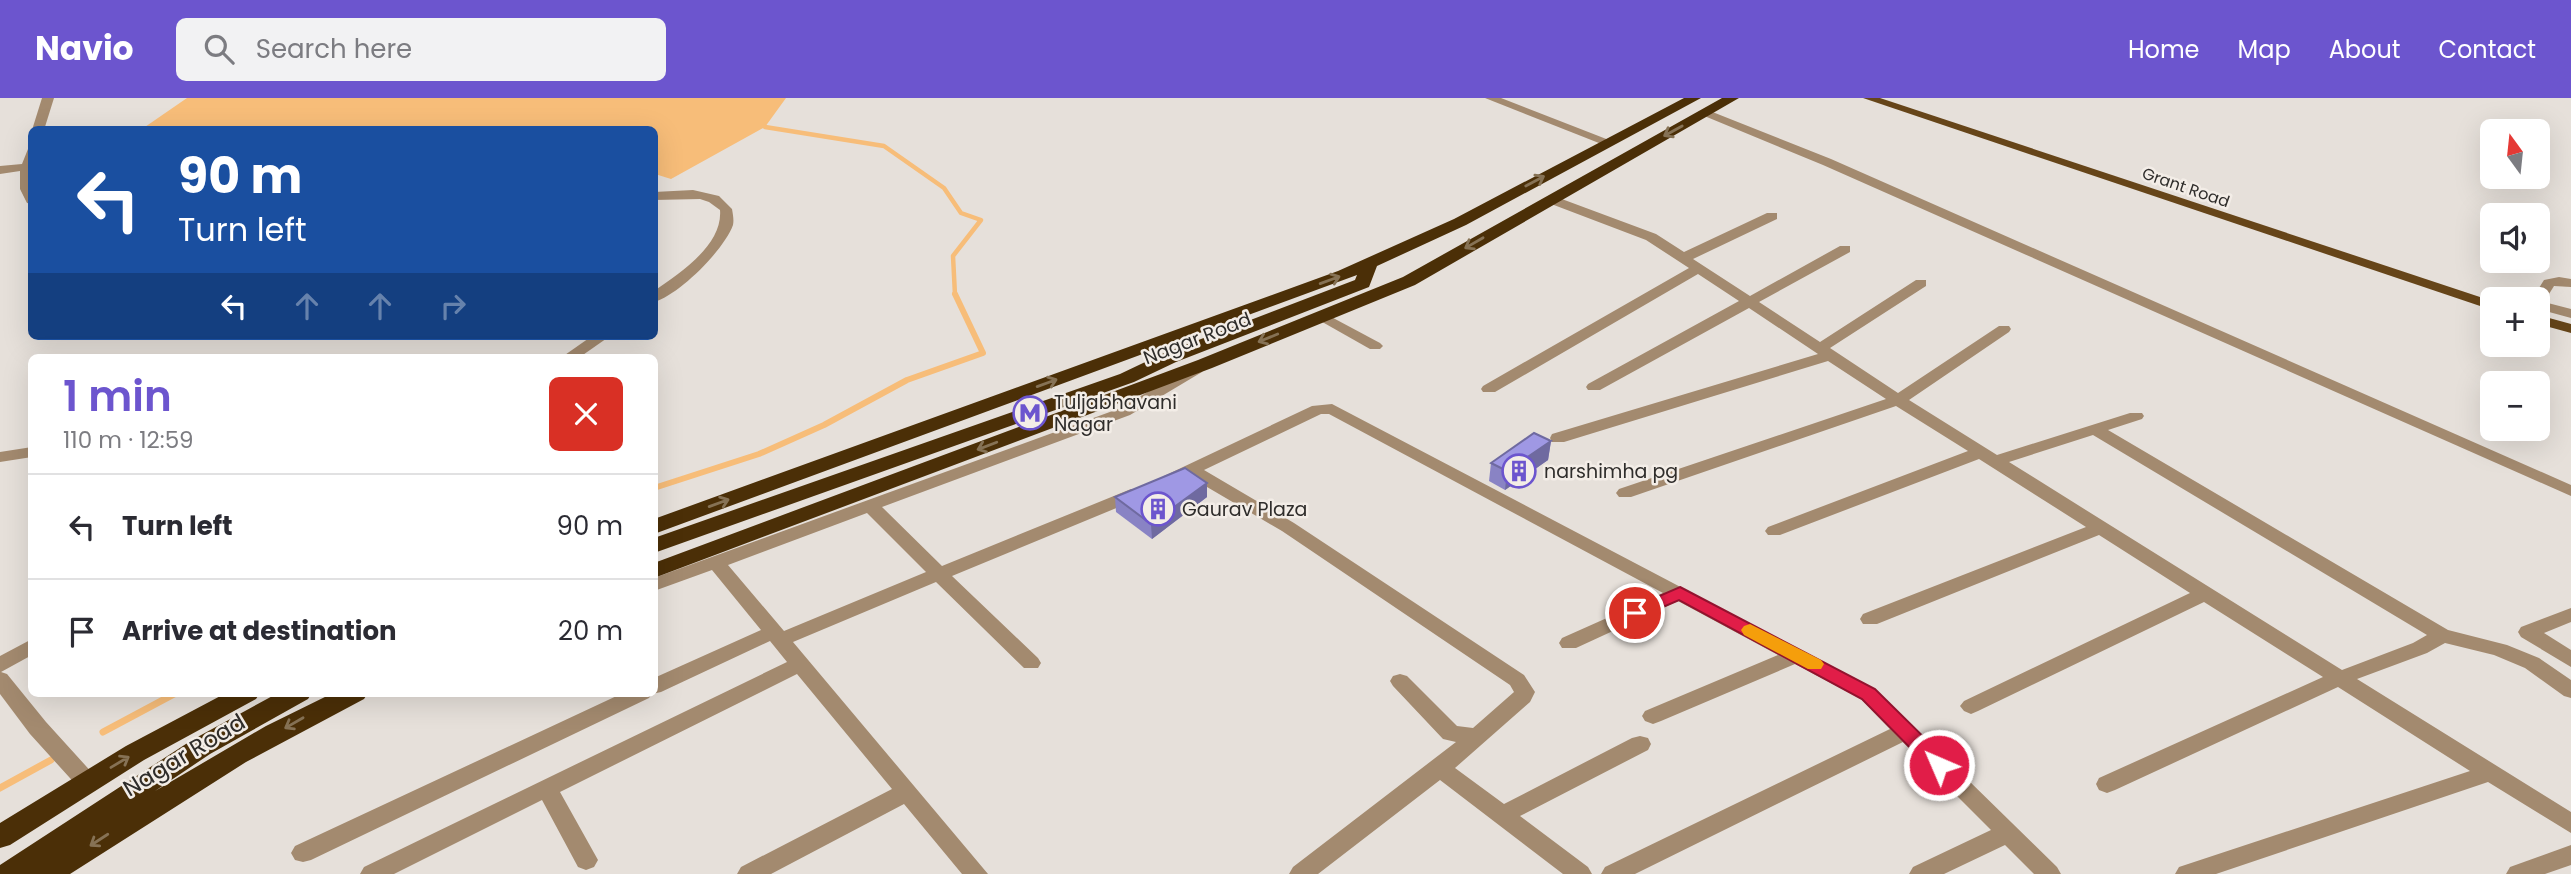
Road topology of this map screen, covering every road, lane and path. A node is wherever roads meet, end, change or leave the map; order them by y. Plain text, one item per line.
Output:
1 (48, 98) edge
2 (1491, 98) edge
3 (1732, 98) edge
4 (1869, 98) edge
5 (1700, 105) edge
6 (39, 126) edge
7 (1608, 142) junction
8 (28, 162) edge
9 (26, 167) junction
10 (0, 170) edge
11 (28, 195) edge
12 (658, 196) edge
13 (1551, 199) junction
14 (1772, 216) dead end
15 (1845, 249) dead end
16 (1376, 261) junction
17 (1691, 263) junction
18 (1421, 274) junction
19 (1922, 283) dead end
20 (2571, 283) edge
21 (2547, 287) edge
22 (658, 295) edge
23 (1748, 301) junction
24 (2480, 302) edge
25 (2550, 307) edge
26 (2571, 314) edge
27 (1322, 316) junction
28 (2550, 323) edge
29 (2004, 329) dead end
30 (2571, 329) edge
31 (596, 340) edge
32 (1375, 346) dead end
33 (1825, 351) junction
34 (574, 354) edge
35 (1205, 363) junction
36 (1594, 387) dead end
37 (1489, 389) dead end
38 (1898, 400) junction
39 (2136, 416) dead end
40 (2094, 429) junction
41 (1558, 438) dead end
42 (28, 453) edge
43 (1989, 456) junction
44 (0, 457) edge
45 (1192, 471) junction
46 (2571, 491) edge
47 (1625, 493) dead end
48 (870, 506) junction
49 (658, 526) edge
50 (2102, 527) junction
51 (1774, 531) dead end
52 (658, 545) edge
53 (715, 562) junction
54 (658, 569) edge
55 (939, 574) junction
56 (658, 583) edge
57 (1680, 593) junction
58 (2206, 593) junction
59 (2571, 615) edge
60 (1870, 619) dead end
61 (2442, 635) junction
62 (776, 636) junction
63 (1569, 643) dead end
64 (28, 648) edge
65 (1798, 655) junction
66 (2571, 660) edge
67 (1031, 663) dead end
68 (800, 664) junction
69 (0, 665) edge
70 (2340, 678) junction
71 (0, 679) edge
72 (1400, 681) dead end
73 (658, 685) edge
74 (2571, 691) edge
75 (240, 697) edge
76 (292, 697) edge
77 (346, 697) edge
78 (634, 697) edge
79 (1972, 706) dead end
80 (1653, 716) dead end
81 (1905, 731) junction
82 (1477, 736) junction
83 (1640, 744) dead end
84 (1440, 768) junction
85 (2490, 773) junction
86 (87, 782) junction
87 (2107, 784) dead end
88 (547, 788) junction
89 (907, 792) junction
90 (1502, 815) junction
91 (2571, 824) edge
92 (2007, 833) junction
93 (0, 837) edge
94 (303, 853) dead end
95 (2571, 855) edge
96 (586, 860) dead end
97 (9, 874) edge
98 (47, 874) edge
99 (372, 874) edge
100 (749, 874) edge
101 (976, 874) edge
102 (1301, 874) edge
103 (1580, 874) edge
104 (1613, 874) edge
105 (1921, 874) edge
106 (2049, 874) edge
107 (2187, 874) edge
108 (2518, 874) edge

1 - 6 street
2 - 7 street
3 - 5 highway, Nagar Road
4 - 24 main road, Grant Road
5 - 7 highway, Nagar Road
5 -> 13 highway, Nagar Road
5 - 46 street
16 -> 7 highway, Nagar Road
8 - 9 street
9 - 10 street
9 - 11 street
12 - 22 street
13 - 17 street
13 -> 18 highway, Nagar Road
14 - 17 street
15 - 23 street
16 - 18 highway
49 -> 16 highway, Nagar Road
16 - 52 highway
17 - 23 street
17 - 37 street
18 - 27 highway, Nagar Road
19 - 33 street
20 - 21 street
23 - 33 street
23 - 36 street
25 - 26 street
27 - 32 street
27 -> 35 highway, Nagar Road
28 - 30 main road
29 - 38 street
31 - 34 street
33 - 38 street
33 - 41 street
35 - 48 street
35 -> 54 highway, Nagar Road
38 - 43 street
38 - 47 street
39 - 40 street
40 - 43 street
40 - 61 street
42 - 44 street
43 - 50 street
43 - 51 street
45 - 55 street
45 - 57 street
45 - 82 street
48 - 53 street
48 - 55 street
50 - 58 street
50 - 60 street
53 - 56 street
53 - 62 street
55 - 62 street
55 - 67 street
57 - 63 street
57 - 65 street
58 - 70 street
58 - 79 street
59 - 66 street
61 - 70 street
61 - 74 street
62 - 68 street
62 - 73 street
64 - 69 street
65 - 80 street
65 - 81 street
68 - 88 street
68 - 89 street
70 - 85 street
70 - 87 street
71 - 86 street
72 - 82 street
86 -> 75 highway, Nagar Road
76 - 97 highway
77 -> 98 highway, Nagar Road
78 - 94 street
81 - 92 street
81 - 104 street
82 - 84 street
83 - 90 street
84 - 90 street
84 - 102 street
85 - 91 street
85 - 107 street
86 - 93 highway, Nagar Road
88 - 96 street
88 - 99 street
89 - 100 street
89 - 101 street
90 - 103 street
92 - 105 street
92 - 106 street
95 - 108 street

